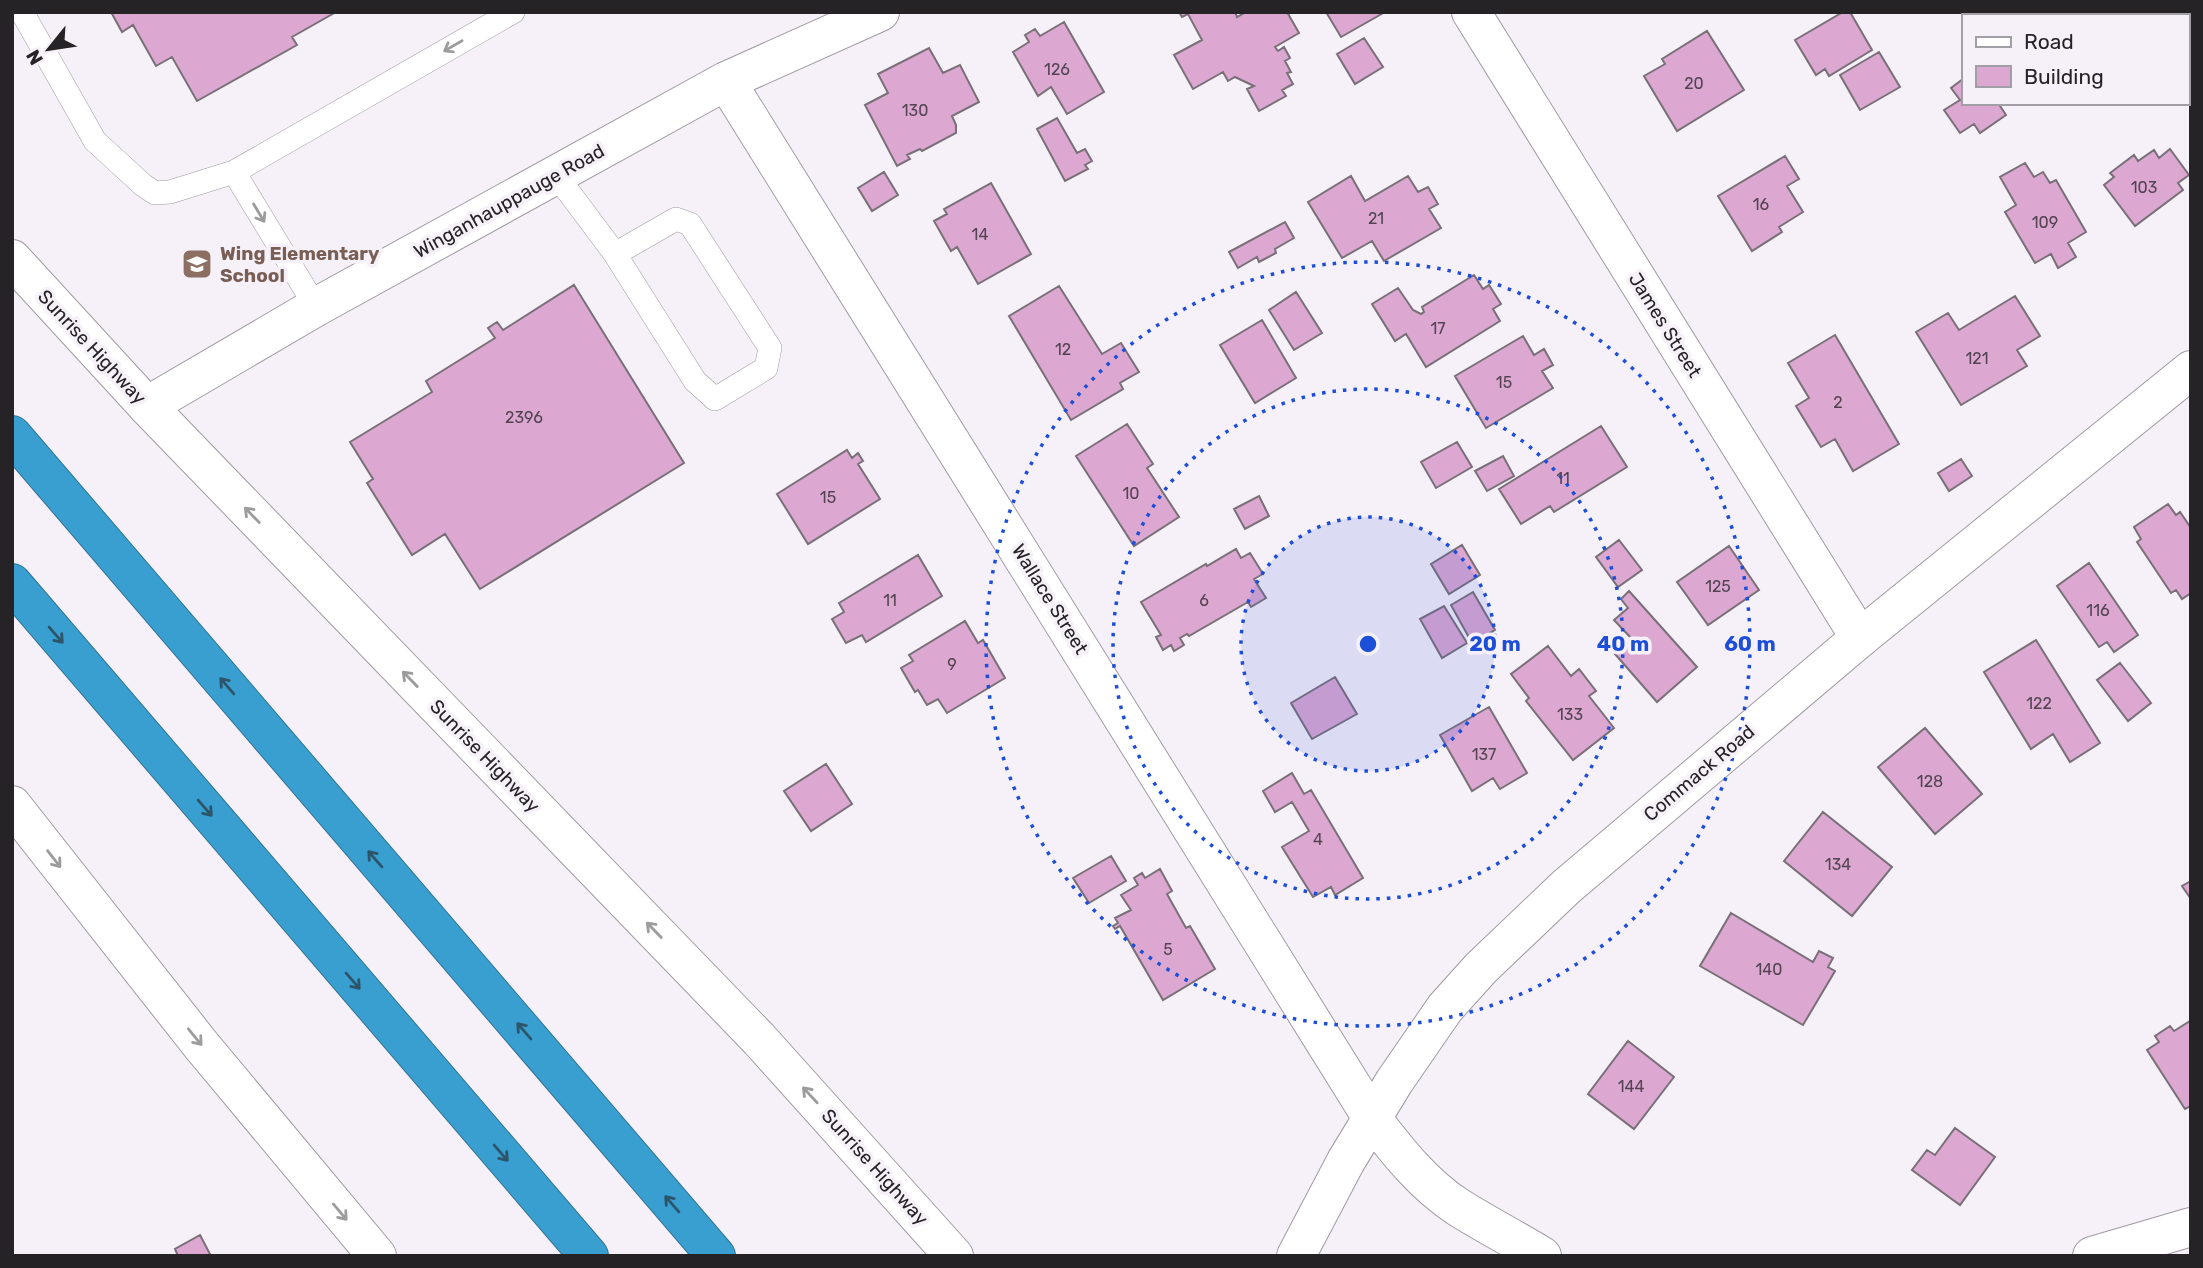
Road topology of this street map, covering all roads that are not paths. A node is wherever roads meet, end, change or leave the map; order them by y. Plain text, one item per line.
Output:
1 (22, 12) edge
2 (513, 12) edge
3 (880, 12) edge
4 (1471, 12) edge
5 (726, 81) junction
6 (234, 172) junction
7 (556, 175) junction
8 (615, 254) junction
9 (12, 259) edge
10 (316, 307) junction
11 (2191, 370) edge
12 (147, 406) junction
13 (12, 435) edge
14 (12, 583) edge
15 (1860, 638) junction
16 (12, 805) edge
17 (1372, 1118) junction
18 (2191, 1227) edge
19 (377, 1256) edge
20 (589, 1256) edge
21 (716, 1256) edge
22 (954, 1256) edge
23 (1296, 1256) edge
24 (1542, 1256) edge
25 (2092, 1256) edge

1 - 6 lane
2 -> 6 lane
3 - 5 street, Winganhauppauge Road
4 - 15 street, James Street
5 - 7 street, Winganhauppauge Road
5 - 17 street, Wallace Street
6 -> 10 lane
7 - 8 lane
7 - 10 street, Winganhauppauge Road
8 - 8 lane
9 - 12 street, Sunrise Highway
10 - 12 street, Winganhauppauge Road
11 - 15 street, Commack Road
22 -> 12 street, Sunrise Highway
21 -> 13 highway
14 -> 20 highway
15 - 17 street, Commack Road
16 -> 19 street
17 - 23 street, Commack Road
17 - 24 street, Wallace Street
18 - 25 street

